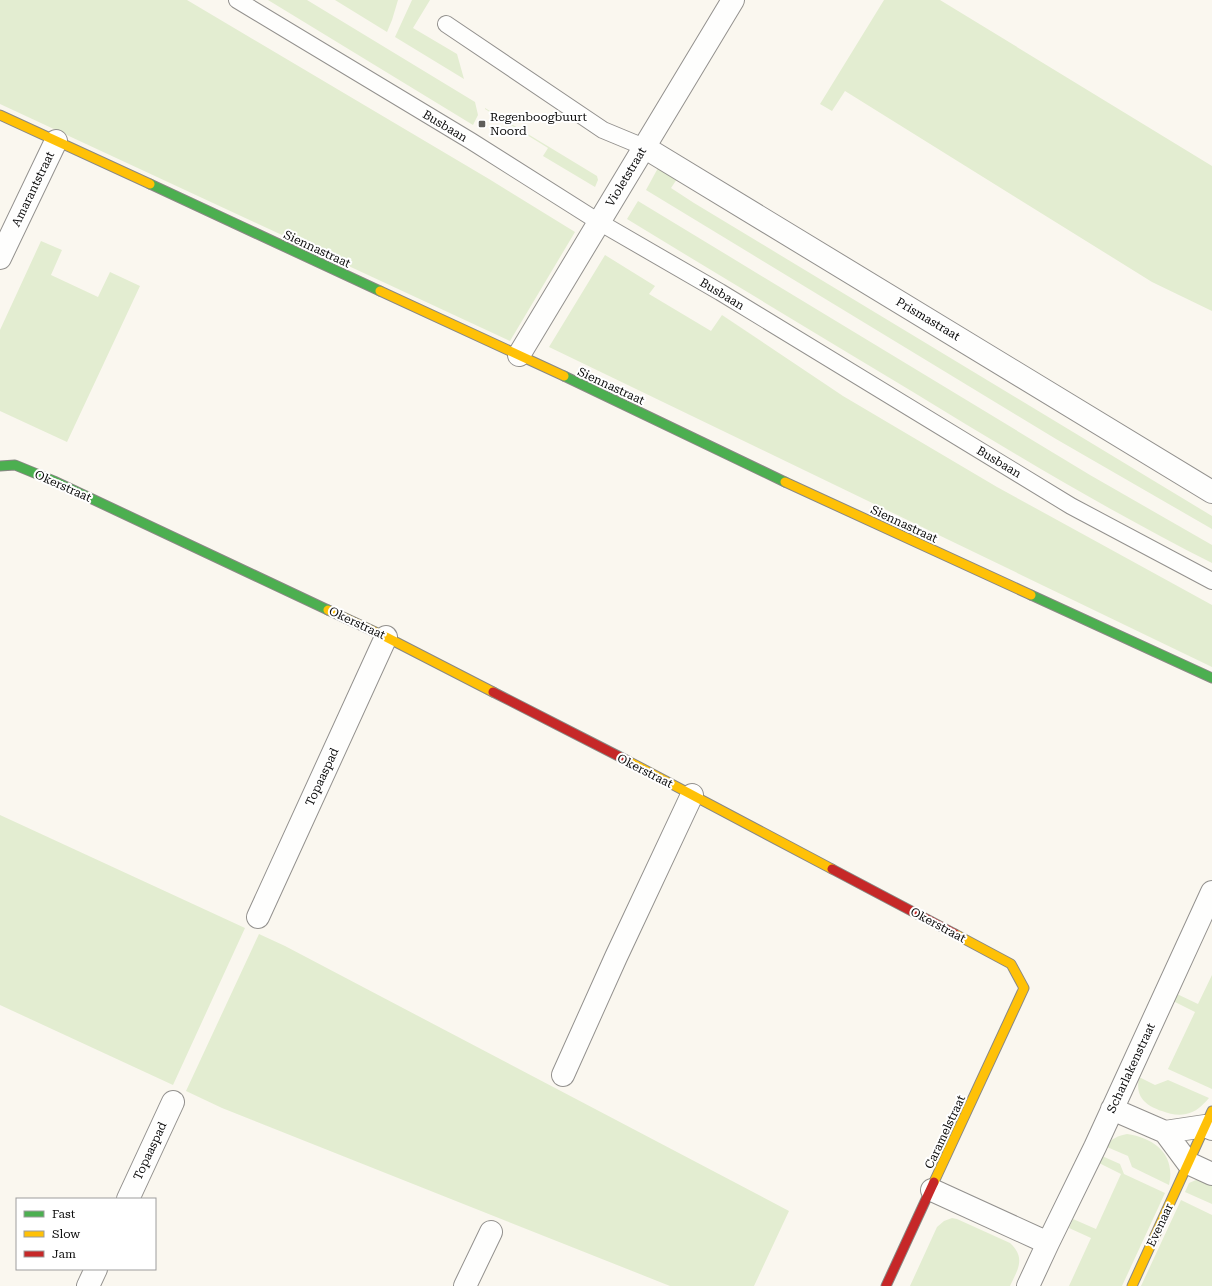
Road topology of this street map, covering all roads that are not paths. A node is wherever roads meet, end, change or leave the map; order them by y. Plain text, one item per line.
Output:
1 (237, 0) edge
2 (733, 0) edge
3 (446, 24) dead end
4 (0, 115) edge
5 (56, 141) junction
6 (644, 147) junction
7 (599, 222) junction
8 (0, 258) edge
9 (519, 355) junction
10 (0, 466) edge
11 (1212, 492) edge
12 (1212, 581) edge
13 (386, 637) junction
14 (1212, 678) edge
15 (692, 795) junction
16 (1212, 892) edge
17 (258, 917) dead end
18 (1024, 988) joint
19 (563, 1074) dead end
20 (172, 1102) dead end
21 (1112, 1109) junction
22 (1210, 1122) edge
23 (1166, 1132) junction
24 (1188, 1163) junction
25 (1212, 1174) edge
26 (932, 1190) junction
27 (128, 1198) edge
28 (491, 1232) dead end
29 (1048, 1243) junction
30 (96, 1270) edge
31 (88, 1286) edge
32 (465, 1286) edge
33 (886, 1286) edge
34 (1028, 1286) edge
35 (1132, 1286) edge

1 - 7 lane, Busbaan
2 - 6 street, Violetstraat
3 - 6 lane
4 - 5 street, Siennastraat
5 - 8 street, Amarantstraat
5 - 9 street, Siennastraat
6 - 7 street, Violetstraat
6 - 11 street, Prismastraat
7 - 9 street, Violetstraat
7 - 12 lane, Busbaan
9 - 14 street, Siennastraat
10 - 13 street, Okerstraat
13 - 15 street, Okerstraat
13 - 17 street, Topaaspad
15 - 18 street, Okerstraat
15 - 19 street
16 - 21 street, Scharlakenstraat
18 - 26 street, Caramelstraat
20 - 27 street, Topaaspad
21 - 23 street
21 - 29 street, Scharlakenstraat
22 - 23 street, Evenaar
22 - 24 street, Evenaar
23 - 24 street
24 - 25 street
24 - 35 street, Evenaar
26 - 29 street
26 - 33 street, Caramelstraat
28 - 32 street
29 - 34 street, Scharlakenstraat
30 - 31 street

